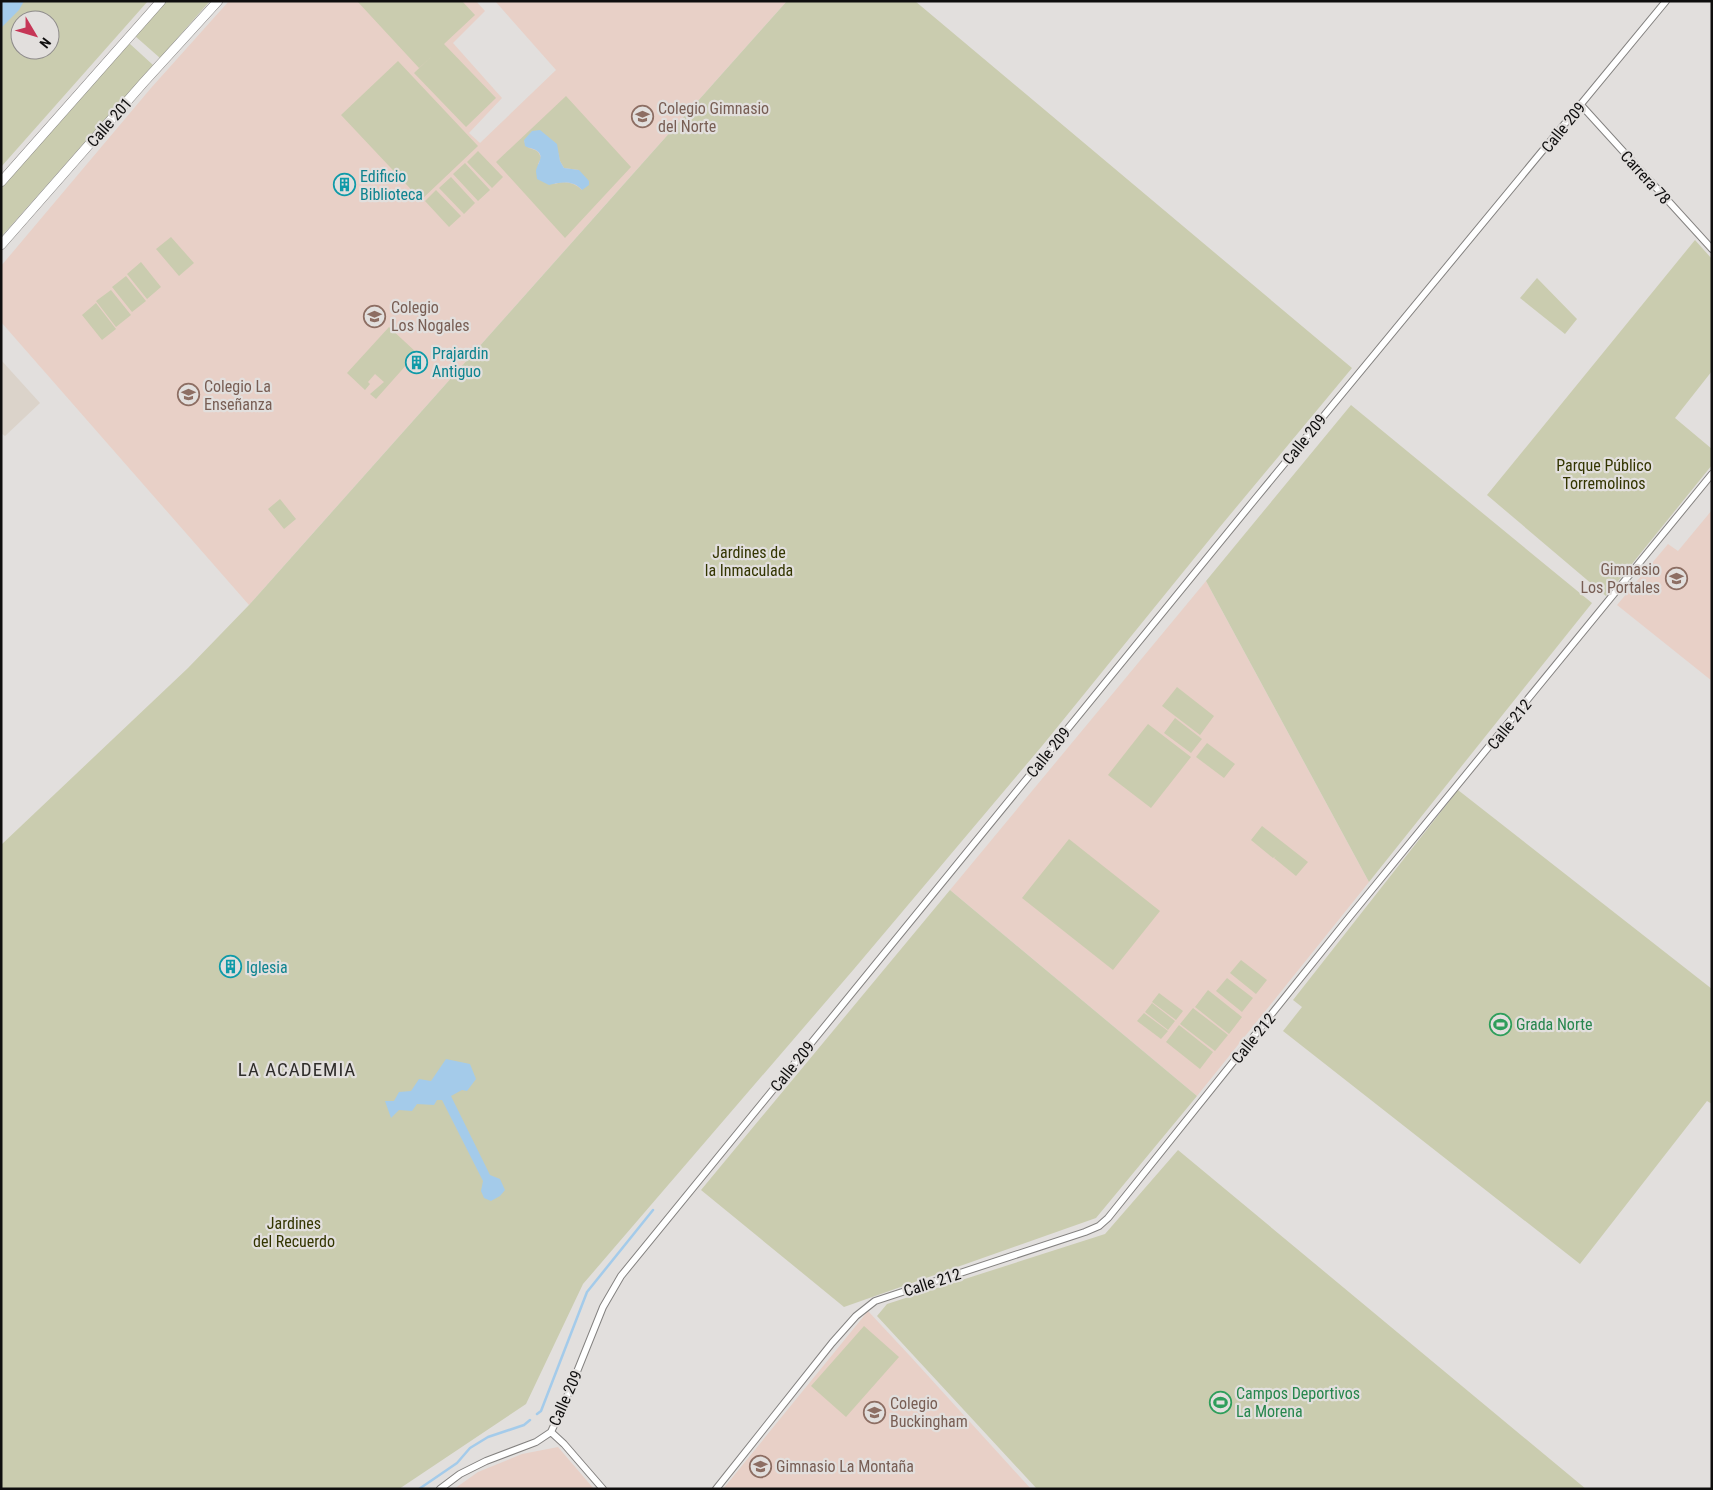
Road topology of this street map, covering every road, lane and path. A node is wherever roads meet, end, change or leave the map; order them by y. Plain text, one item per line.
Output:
1 (162, 1) edge
2 (218, 1) edge
3 (1666, 1) edge
4 (1581, 105) junction
5 (1, 182) edge
6 (1, 245) edge
7 (1712, 249) edge
8 (1712, 474) edge
9 (550, 1432) junction
10 (440, 1489) edge
11 (602, 1489) edge
12 (716, 1489) edge

1 - 5 main road
2 - 6 main road, Calle 201
3 - 4 street, Calle 209
4 - 7 street, Carrera 78
4 - 9 street, Calle 209
8 - 12 street, Calle 212
9 - 10 street, Calle 209
9 - 11 street

